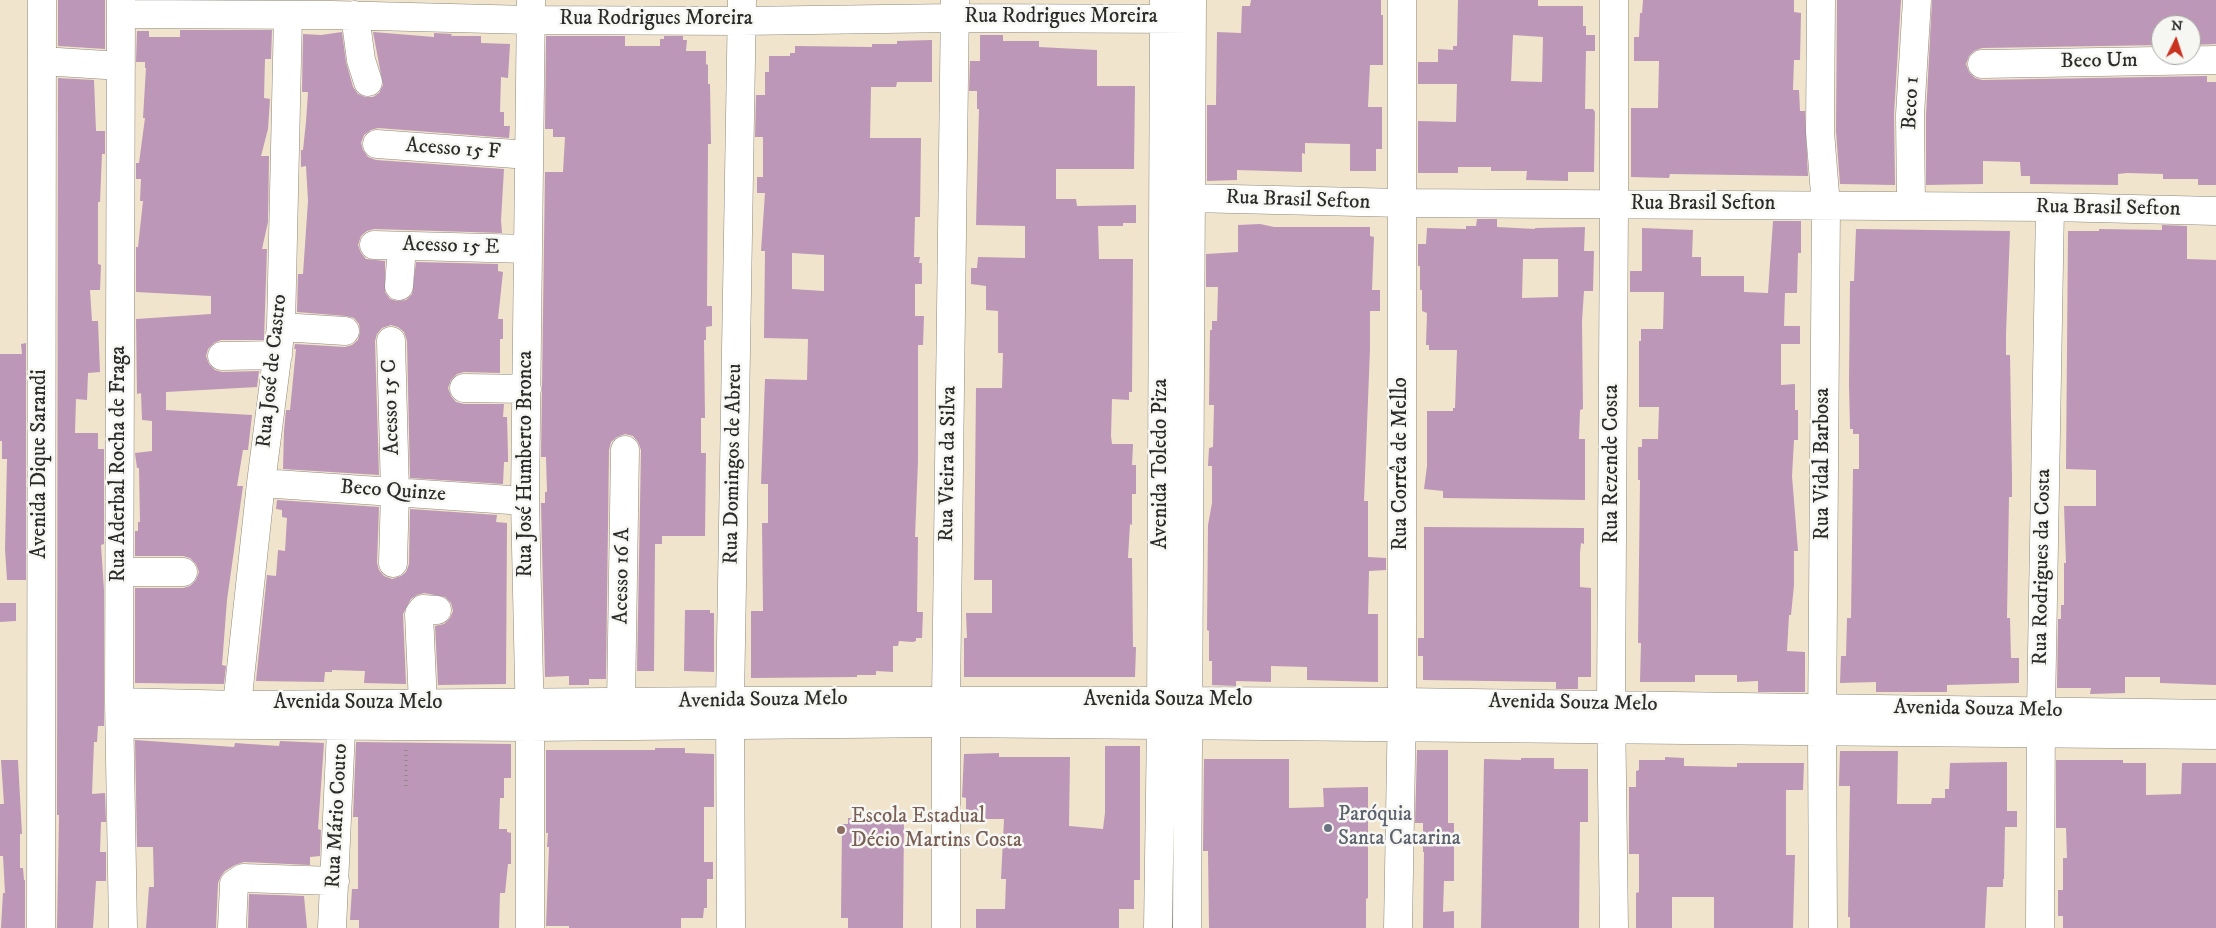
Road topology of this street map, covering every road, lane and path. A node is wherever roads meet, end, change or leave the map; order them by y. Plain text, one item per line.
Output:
1 (42, 0) edge
2 (1402, 0) edge
3 (1614, 0) edge
4 (1821, 0) edge
5 (1917, 0) edge
6 (121, 7) edge
7 (955, 9) edge
8 (1164, 9) edge
9 (339, 10) edge
10 (530, 10) edge
11 (1191, 10) edge
12 (742, 11) edge
13 (288, 15) junction
14 (2216, 60) edge
15 (42, 61) junction
16 (1982, 64) dead end
17 (121, 66) junction
18 (368, 82) dead end
19 (377, 144) dead end
20 (529, 155) junction
21 (1190, 198) junction
22 (1402, 204) junction
23 (1614, 204) junction
24 (1826, 206) junction
25 (1911, 206) junction
26 (2050, 207) junction
27 (2216, 211) edge
28 (374, 245) dead end
29 (402, 246) junction
30 (528, 249) junction
31 (399, 286) dead end
32 (281, 327) junction
33 (345, 331) dead end
34 (391, 341) dead end
35 (278, 355) junction
36 (222, 356) dead end
37 (464, 388) dead end
38 (527, 389) junction
39 (625, 450) dead end
40 (261, 483) junction
41 (395, 492) junction
42 (525, 501) junction
43 (393, 563) dead end
44 (120, 572) junction
45 (183, 572) dead end
46 (437, 610) dead end
47 (621, 703) junction
48 (422, 704) junction
49 (946, 711) junction
50 (730, 712) junction
51 (120, 713) junction
52 (1174, 713) junction
53 (2216, 714) edge
54 (236, 715) junction
55 (529, 715) junction
56 (1401, 715) junction
57 (342, 716) junction
58 (1611, 717) junction
59 (1822, 719) junction
60 (2041, 722) junction
61 (406, 727) junction
62 (2216, 735) edge
63 (406, 786) dead end
64 (335, 881) junction
65 (41, 928) edge
66 (123, 928) edge
67 (232, 928) edge
68 (332, 928) edge
69 (530, 928) edge
70 (731, 928) edge
71 (946, 928) edge
72 (1158, 928) edge
73 (1187, 928) edge
74 (1398, 928) edge
75 (1614, 928) edge
76 (1823, 928) edge
77 (2040, 928) edge

1 - 15 street, Avenida Dique Sarandi
2 - 22 street, Rua Corrêa de Mello
3 - 23 street, Rua Rezende Costa
4 - 24 street, Rua Vidal Barbosa
5 - 25 street, Beco 1
6 - 13 street, Rua Rodrigues Moreira
6 - 17 street, Rua Aderbal Rocha de Fraga
7 - 8 street, Rua Rodrigues Moreira
7 - 12 street, Rua Rodrigues Moreira
7 - 49 street, Rua Vieira da Silva
8 - 11 street, Rua Rodrigues Moreira
8 - 52 street, Avenida Toledo Piza
9 - 10 street, Rua Rodrigues Moreira
9 - 13 street, Rua Rodrigues Moreira
9 - 18 street
10 - 12 street, Rua Rodrigues Moreira
10 - 20 street, Rua José Humberto Bronca
11 - 21 street, Avenida Toledo Piza
12 - 50 street, Rua Domingos de Abreu
13 - 32 street, Rua José de Castro
14 - 16 street, Beco Um
15 - 17 street
15 - 65 street, Avenida Dique Sarandi
17 - 44 street, Rua Aderbal Rocha de Fraga
19 - 20 street, Acesso 15 F
20 - 30 street, Rua José Humberto Bronca
21 - 22 street, Rua Brasil Sefton
21 - 52 street, Avenida Toledo Piza
22 - 23 street, Rua Brasil Sefton
22 - 56 street, Rua Corrêa de Mello
23 - 24 street, Rua Brasil Sefton
23 - 58 street, Rua Rezende Costa
24 - 25 street, Rua Brasil Sefton
24 - 59 street, Rua Vidal Barbosa
25 - 26 street, Rua Brasil Sefton
26 - 27 street, Rua Brasil Sefton
26 - 60 street, Rua Rodrigues da Costa
28 - 29 street, Acesso 15 E
29 - 30 street, Acesso 15 E
29 - 31 street
30 - 38 street, Rua José Humberto Bronca
32 - 33 street
32 - 35 street, Rua José de Castro
34 - 41 street, Acesso 15 C
35 - 36 street
35 - 40 street, Rua José de Castro
37 - 38 street
38 - 42 street, Rua José Humberto Bronca
39 - 47 street, Acesso 16 A
40 - 41 street, Beco Quinze
40 - 54 street, Rua José de Castro
41 - 42 street, Beco Quinze
41 - 43 street, Acesso 15 C
42 - 55 street, Rua José Humberto Bronca
44 - 45 street
44 - 51 street, Rua Aderbal Rocha de Fraga
46 - 48 street
47 - 50 street, Avenida Souza Melo
47 - 55 street, Avenida Souza Melo
48 - 55 street, Avenida Souza Melo
48 - 57 street, Avenida Souza Melo
49 - 50 street, Avenida Souza Melo
49 - 52 street, Avenida Souza Melo
49 - 71 street, Rua Vieira da Silva
50 - 55 street, Avenida Souza Melo
50 - 70 street, Rua Domingos de Abreu
51 - 54 street, Avenida Souza Melo
51 - 66 street, Rua Aderbal Rocha de Fraga
52 - 56 street, Avenida Souza Melo
52 - 72 street, Avenida Toledo Piza
52 - 73 street, Avenida Toledo Piza
53 - 60 street, Avenida Souza Melo
54 - 57 street, Avenida Souza Melo
55 - 61 street, Avenida Souza Melo
55 - 69 street, Rua José Humberto Bronca
56 - 58 street, Avenida Souza Melo
56 - 74 street, Rua Corrêa de Mello
57 - 61 street, Avenida Souza Melo
57 - 64 street, Rua Mário Couto
58 - 59 street, Avenida Souza Melo
58 - 75 street, Rua Rezende Costa
59 - 60 street, Avenida Souza Melo
59 - 76 street, Rua Vidal Barbosa
60 - 62 street, Avenida Souza Melo
60 - 77 street, Rua Rodrigues da Costa
61 - 63 path
64 - 67 street
64 - 68 street, Rua Mário Couto

